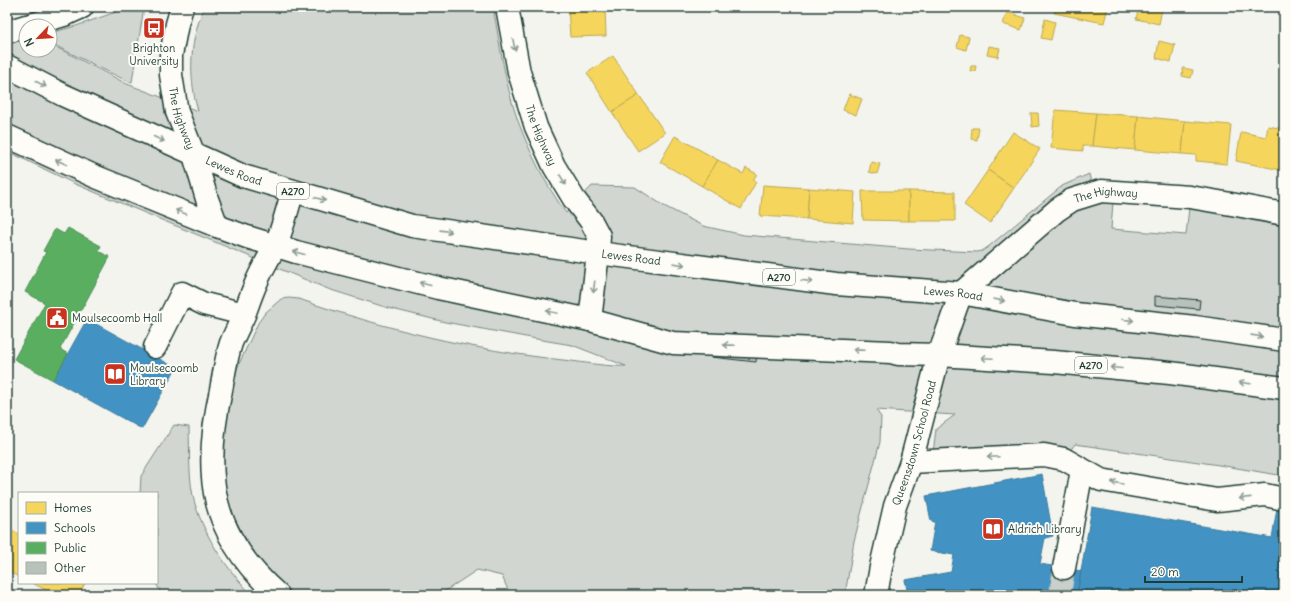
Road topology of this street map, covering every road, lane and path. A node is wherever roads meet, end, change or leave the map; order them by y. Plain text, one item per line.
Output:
1 (82, 7) edge
2 (182, 7) edge
3 (507, 7) edge
4 (54, 18) edge
5 (18, 29) edge
6 (7, 32) edge
7 (7, 66) edge
8 (7, 136) edge
9 (194, 155) junction
10 (293, 191) junction
11 (1284, 214) edge
12 (217, 226) junction
13 (275, 245) junction
14 (598, 253) junction
15 (961, 293) junction
16 (244, 314) junction
17 (590, 320) junction
18 (1284, 340) edge
19 (155, 347) dead end
20 (939, 355) junction
21 (1284, 388) edge
22 (911, 462) junction
23 (1082, 470) junction
24 (1284, 499) edge
25 (1064, 568) tunnel mouth
26 (278, 595) edge
27 (876, 595) edge

1 - 4 main road
2 - 9 main road, The Highway
3 -> 14 main road, The Highway
5 - 6 main road
7 -> 9 main road, Lewes Road / A270
12 -> 8 main road, A270
9 - 10 main road, Lewes Road / A270
9 - 12 main road, The Highway
10 - 13 main road
10 -> 14 main road, Lewes Road / A270
11 - 15 main road, The Highway
12 - 13 main road, A270
13 - 16 main road
17 -> 13 main road, A270
14 -> 15 main road, Lewes Road / A270
14 -> 17 main road, The Highway
15 -> 18 main road, Lewes Road / A270
15 - 20 main road, Queensdown School Road
16 - 19 main road
16 - 26 main road
20 -> 17 main road, A270
21 -> 20 main road, A270
20 - 22 main road, Queensdown School Road
23 -> 22 main road
22 - 27 main road, Queensdown School Road
24 -> 23 main road
23 - 25 main road

